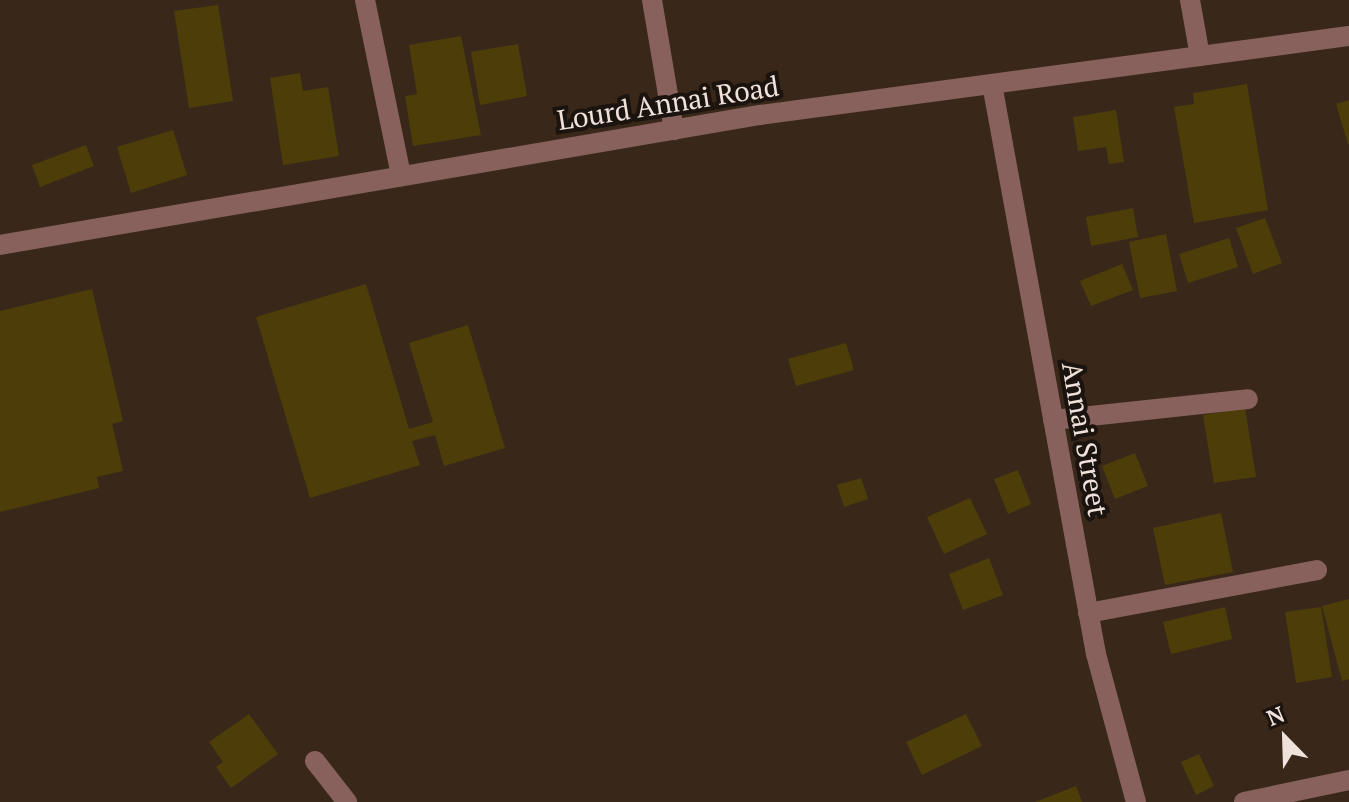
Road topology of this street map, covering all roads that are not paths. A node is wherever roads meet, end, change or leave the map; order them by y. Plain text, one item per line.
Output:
1 (365, 0) edge
2 (652, 0) edge
3 (1190, 0) edge
4 (1349, 36) edge
5 (1200, 56) junction
6 (992, 84) junction
7 (674, 130) junction
8 (401, 176) junction
9 (0, 245) edge
10 (1248, 399) dead end
11 (1053, 420) junction
12 (1317, 570) dead end
13 (1088, 613) junction
14 (315, 761) dead end
15 (1349, 780) edge
16 (347, 802) edge
17 (1136, 802) edge
18 (1244, 802) edge

1 - 8 street
2 - 7 street
3 - 5 street
4 - 5 street, Lourd Annai Road
5 - 6 street, Lourd Annai Road
6 - 7 street, Lourd Annai Road
6 - 11 street, Annai Street
7 - 8 street, Lourd Annai Road
8 - 9 street, Lourd Annai Road
10 - 11 street
11 - 13 street, Annai Street
12 - 13 street
13 - 17 street, Annai Street
14 - 16 street
15 - 18 street

